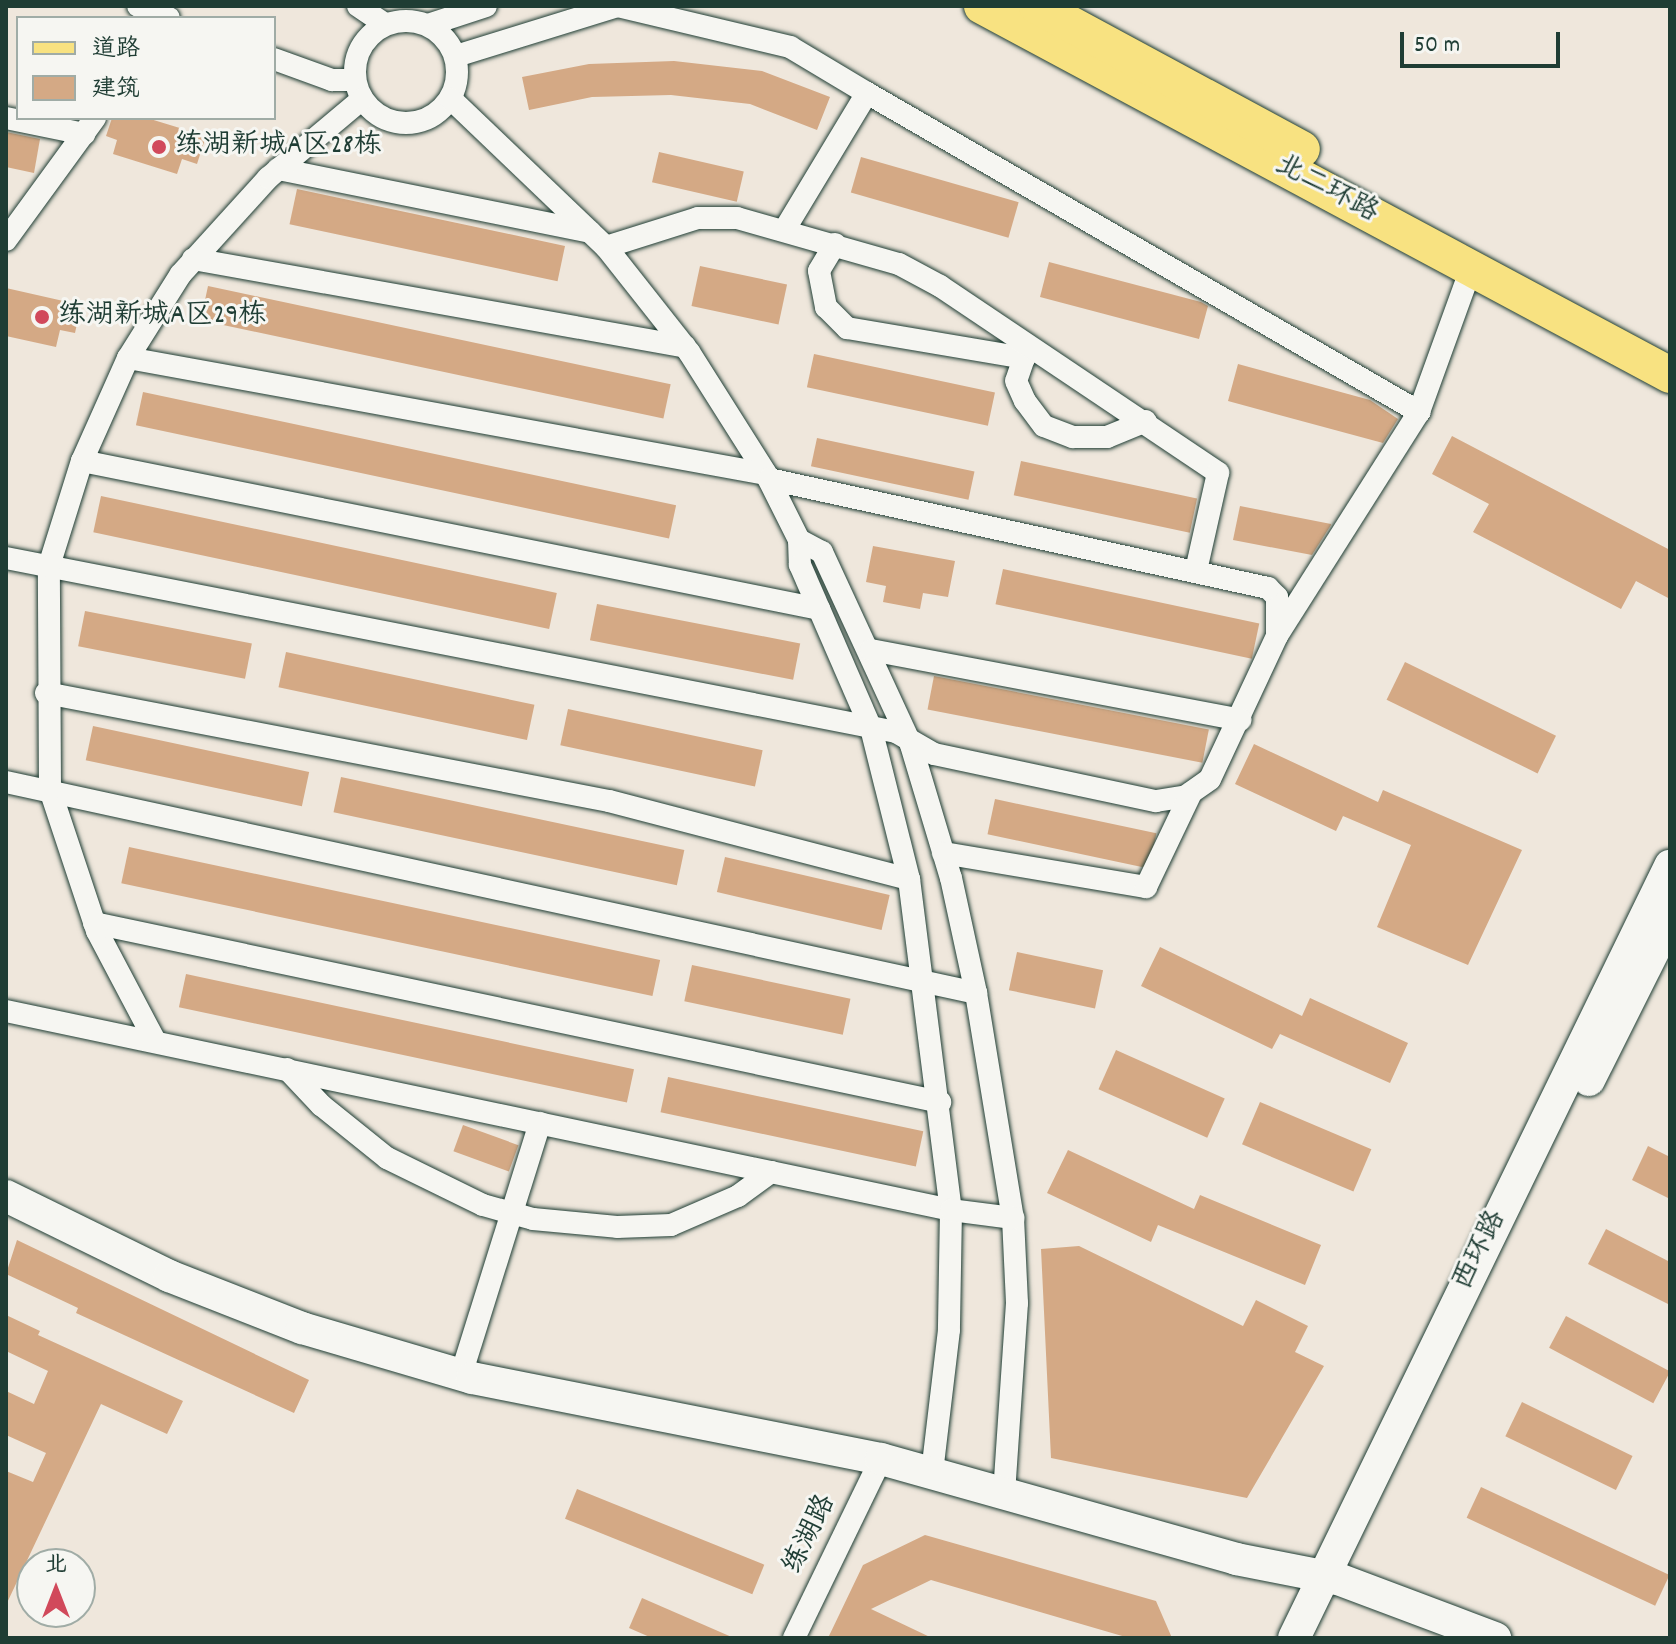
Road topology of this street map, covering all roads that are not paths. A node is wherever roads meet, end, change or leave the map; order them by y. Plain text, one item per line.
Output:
1 (358, 6) edge
2 (486, 6) edge
3 (618, 6) edge
4 (982, 6) edge
5 (1037, 6) edge
6 (141, 11) edge
7 (161, 16) edge
8 (385, 24) junction
9 (428, 25) junction
10 (456, 56) junction
11 (276, 60) edge
12 (359, 90) junction
13 (867, 93) junction
14 (451, 99) junction
15 (27, 120) edge
16 (89, 126) edge
17 (278, 169) junction
18 (13, 220) edge
19 (785, 229) junction
20 (6, 240) edge
21 (598, 240) junction
22 (835, 244) junction
23 (193, 259) junction
24 (1471, 268) junction
25 (685, 347) junction
26 (1670, 348) edge
27 (128, 358) junction
28 (1670, 375) edge
29 (1419, 412) junction
30 (1146, 421) junction
31 (82, 461) junction
32 (767, 477) junction
33 (799, 540) junction
34 (6, 558) edge
35 (49, 566) junction
36 (1196, 571) junction
37 (819, 609) junction
38 (1277, 636) junction
39 (871, 650) junction
40 (46, 693) junction
41 (1240, 720) junction
42 (871, 728) junction
43 (911, 745) junction
44 (6, 782) edge
45 (50, 790) junction
46 (1191, 793) junction
47 (943, 853) junction
48 (1670, 866) edge
49 (908, 874) junction
50 (951, 878) junction
51 (1670, 918) edge
52 (94, 923) junction
53 (926, 985) junction
54 (976, 993) junction
55 (6, 1011) edge
56 (155, 1041) junction
57 (287, 1069) junction
58 (940, 1102) junction
59 (540, 1123) junction
60 (771, 1172) junction
61 (6, 1196) edge
62 (951, 1210) junction
63 (516, 1214) junction
64 (1013, 1218) junction
65 (461, 1375) junction
66 (881, 1459) junction
67 (932, 1473) junction
68 (1004, 1493) junction
69 (1331, 1577) junction
70 (794, 1638) edge
71 (1294, 1638) edge
72 (1311, 1638) edge
73 (1495, 1638) edge

1 - 8 street
2 - 9 street
3 - 10 street
3 - 13 street
4 - 24 main road, 北二环路
5 - 26 main road, 北二环路
6 - 7 street
8 - 9 street
8 - 12 street
9 - 10 street
10 - 14 street
11 - 12 street
12 - 14 street
12 - 17 street
13 - 19 street
13 - 29 street
14 - 21 street
15 - 16 street
16 - 18 street
17 - 21 street
17 - 23 street
18 - 20 street
19 - 21 street
19 - 22 street
21 - 25 street
22 - 30 street
22 - 30 street
23 - 25 street
23 - 27 street
24 - 28 main road, 北二环路
24 - 29 street
25 - 32 street
27 - 31 street
27 - 32 street
29 - 38 street
30 - 36 street
31 - 35 street
31 - 37 street
32 - 33 street
32 - 36 street
33 - 37 street
33 - 39 street
34 - 35 street
35 - 40 street
35 - 42 street
36 - 38 street
37 - 42 street
38 - 41 street
39 - 41 street
39 - 43 street
40 - 45 street
40 - 49 street
41 - 46 street
42 - 43 street
42 - 49 street
43 - 46 street
43 - 47 street
44 - 45 street
45 - 52 street
45 - 53 street
46 - 47 street
47 - 50 street
48 - 69 street, 西环路
49 - 50 street
49 - 53 street
50 - 54 street
51 - 69 street, 西环路
52 - 56 street
52 - 58 street
53 - 54 street
53 - 58 street
54 - 64 street
55 - 56 street
56 - 57 street
57 - 59 street
57 - 63 street
58 - 62 street
59 - 60 street
59 - 63 street
60 - 62 street
60 - 63 street
61 - 65 street
62 - 64 street
62 - 67 street
63 - 65 street
64 - 68 street
65 - 66 street
66 - 67 street
66 - 70 street, 练湖路
67 - 68 street
68 - 69 street
69 - 71 street, 西环路
69 - 72 street, 西环路
69 - 73 street

